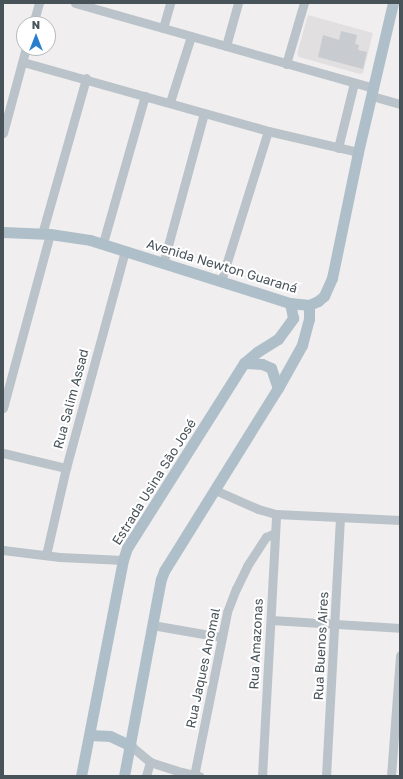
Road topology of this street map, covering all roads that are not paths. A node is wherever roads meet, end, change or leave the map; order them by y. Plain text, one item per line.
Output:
1 (39, 3) edge
2 (75, 3) edge
3 (170, 3) edge
4 (238, 3) edge
5 (304, 3) edge
6 (393, 3) edge
7 (103, 7) edge
8 (35, 16) edge
9 (163, 28) junction
10 (191, 36) junction
11 (226, 46) junction
12 (24, 56) edge
13 (23, 62) junction
14 (286, 64) junction
15 (86, 78) junction
16 (354, 83) junction
17 (373, 92) junction
18 (144, 96) junction
19 (170, 102) junction
20 (400, 104) edge
21 (204, 113) junction
22 (268, 131) junction
23 (3, 133) edge
24 (338, 148) junction
25 (358, 152) junction
26 (3, 232) edge
27 (46, 234) junction
28 (103, 243) junction
29 (125, 252) junction
30 (163, 264) junction
31 (221, 281) junction
32 (290, 303) junction
33 (310, 305) junction
34 (244, 363) junction
35 (278, 388) junction
36 (3, 408) edge
37 (3, 453) edge
38 (66, 468) junction
39 (215, 490) junction
40 (276, 514) junction
41 (340, 518) junction
42 (400, 520) edge
43 (275, 533) junction
44 (3, 550) edge
45 (46, 555) junction
46 (123, 560) junction
47 (271, 620) junction
48 (336, 624) junction
49 (152, 625) junction
50 (400, 628) edge
51 (221, 637) junction
52 (400, 656) edge
53 (90, 735) junction
54 (131, 746) junction
55 (150, 762) junction
56 (82, 776) edge
57 (124, 776) edge
58 (146, 776) edge
59 (196, 776) edge
60 (262, 776) edge
61 (326, 776) edge
62 (391, 776) edge

1 - 8 street
2 - 7 street
3 - 9 street
4 - 11 street
5 - 14 street
6 - 17 main road, Avenida Newton Guaraná
7 - 9 street
9 - 10 street
10 - 11 street
10 - 19 street
11 - 14 street
12 - 13 street
13 - 15 street
13 - 23 street
14 - 16 street
15 - 18 street
15 - 27 street
16 - 17 street
16 - 24 street
17 - 20 street
17 - 25 main road, Avenida Newton Guaraná
18 - 19 street
18 - 28 street
19 - 21 street
21 - 22 street
21 - 30 street
22 - 24 street
22 - 31 street
24 - 25 street
25 - 33 main road, Avenida Newton Guaraná
26 - 27 main road, Avenida Newton Guaraná
27 - 28 main road, Avenida Newton Guaraná
27 - 36 street
28 - 29 main road, Avenida Newton Guaraná
29 - 30 main road, Avenida Newton Guaraná
29 - 38 street, Rua Salim Assad
30 - 31 main road, Avenida Newton Guaraná
31 - 32 main road, Avenida Newton Guaraná
32 - 33 main road, Avenida Newton Guaraná
32 - 34 main road, Estrada Usina São José
33 - 35 main road
34 - 35 main road
34 - 46 main road, Estrada Usina São José
35 - 39 main road
37 - 38 street
38 - 45 street, Rua Salim Assad
39 - 40 street
39 - 49 main road
40 - 41 street
40 - 43 street, Rua Amazonas
41 - 42 street
41 - 48 street, Rua Buenos Aires
43 - 47 street, Rua Amazonas
43 - 51 street, Rua Jaques Anomal
44 - 45 street
45 - 46 street
46 - 53 main road, Estrada Usina São José
47 - 48 street
47 - 60 street, Rua Amazonas
48 - 50 street
48 - 61 street, Rua Buenos Aires
49 - 51 street
49 - 54 main road
51 - 59 street, Rua Jaques Anomal
52 - 62 street
53 - 54 main road
53 - 56 main road, Estrada Usina São José
54 - 55 street
54 - 57 main road
55 - 58 street
55 - 59 street

